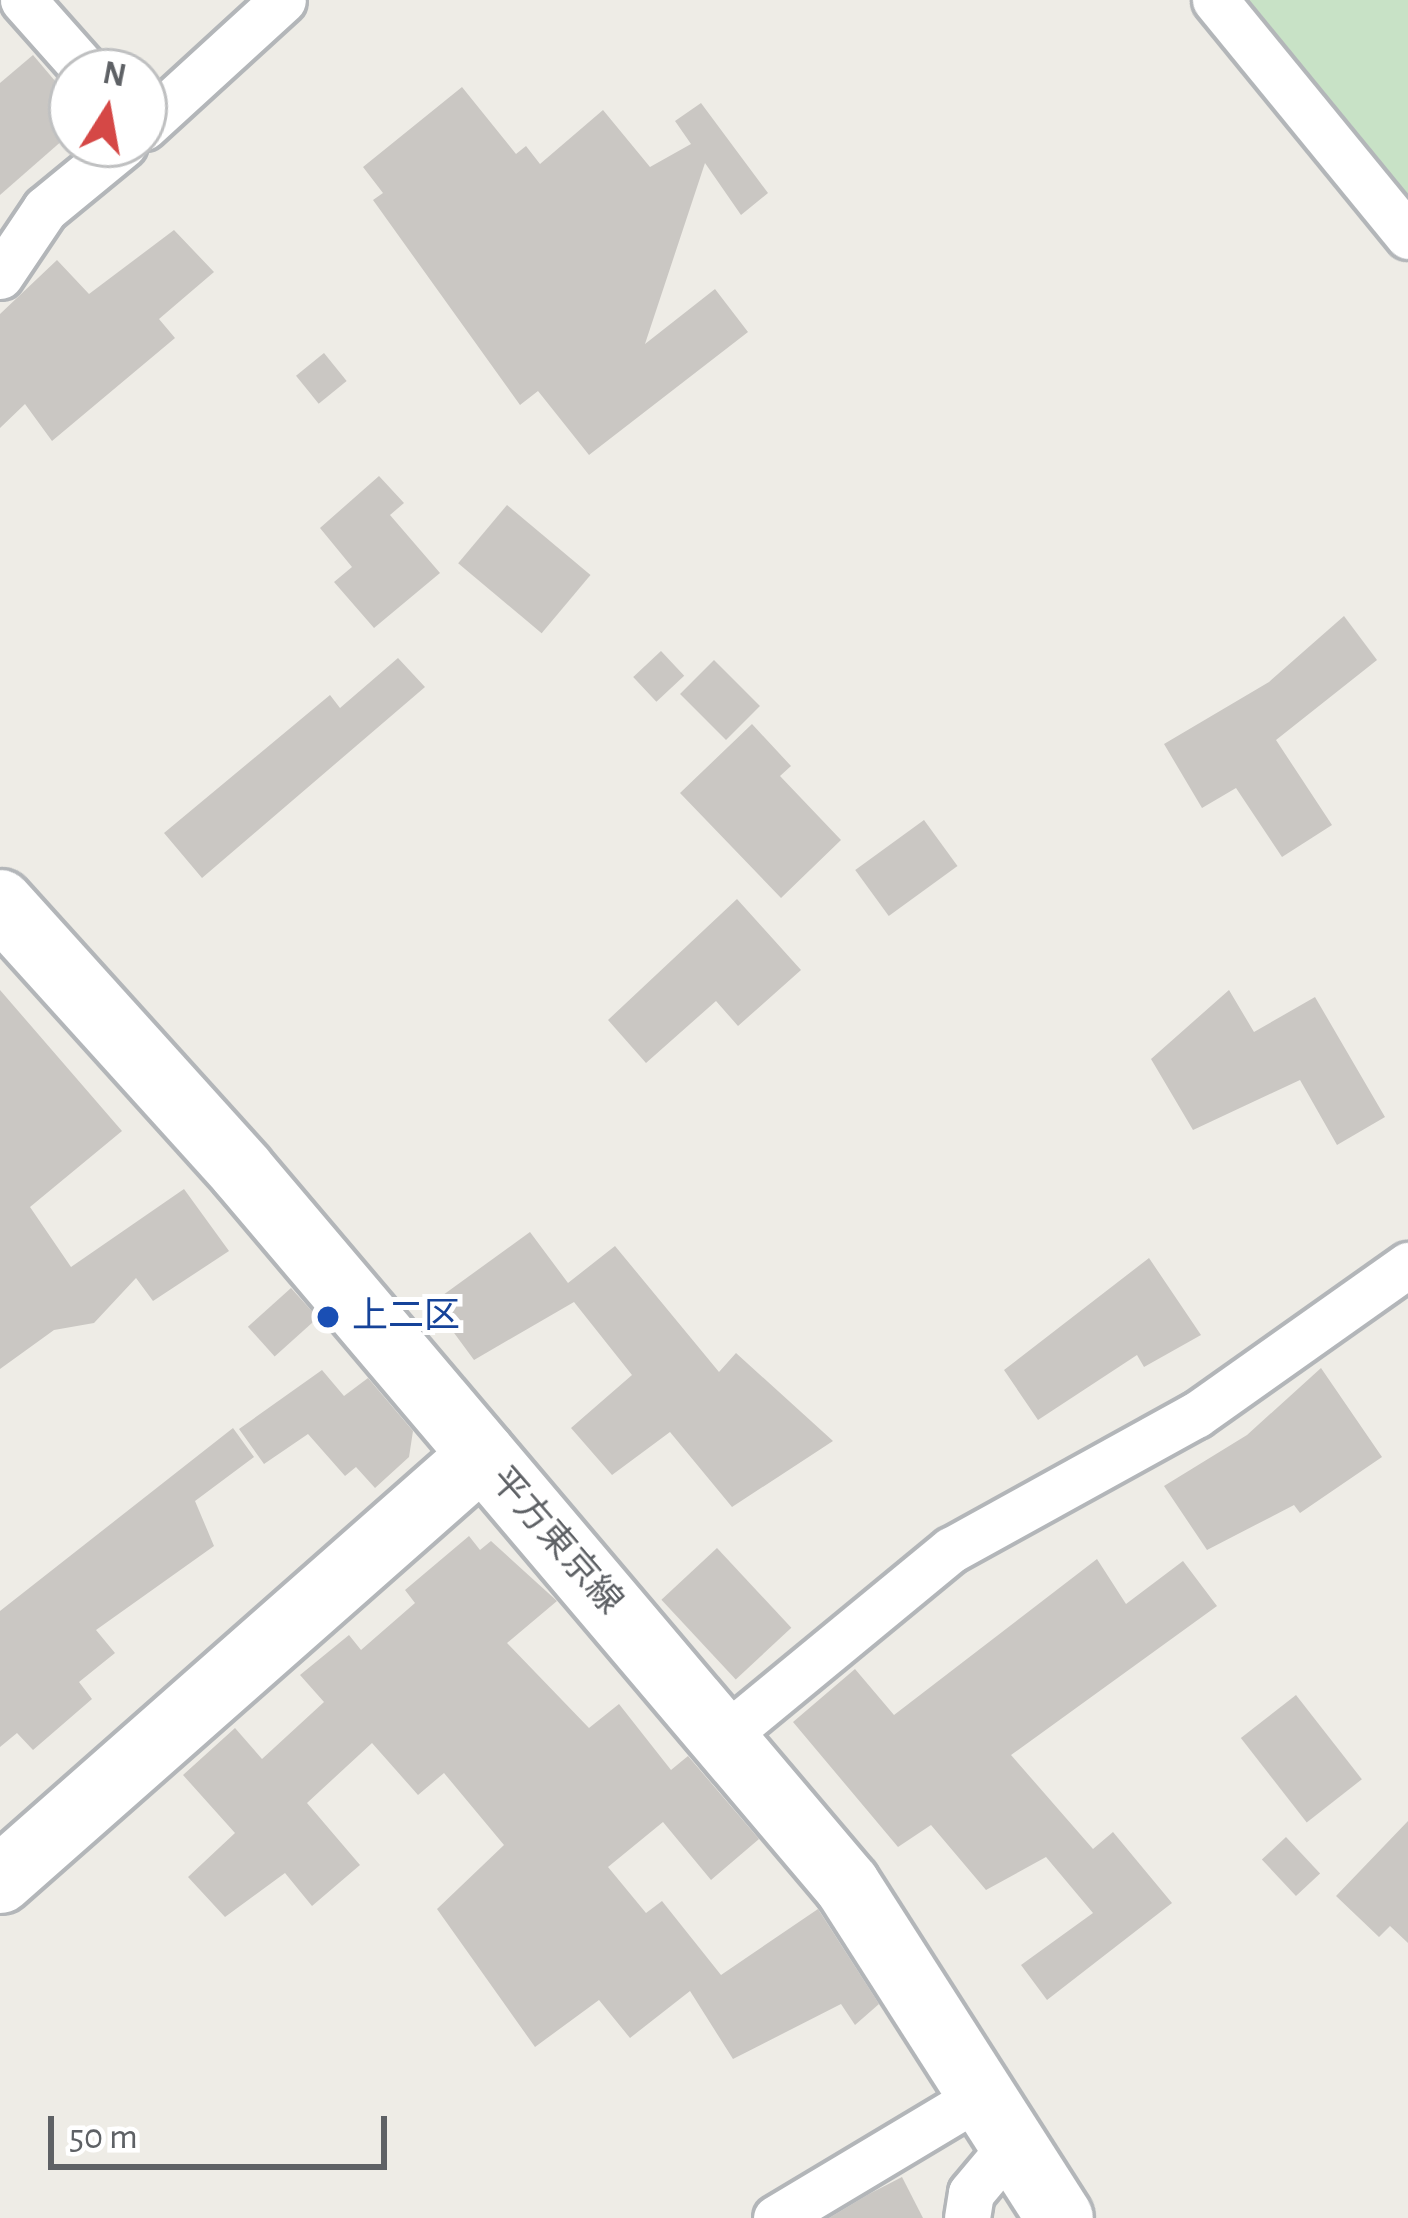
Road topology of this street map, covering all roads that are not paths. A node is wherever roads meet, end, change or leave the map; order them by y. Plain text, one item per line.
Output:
1 (23, 0) edge
2 (284, 0) edge
3 (1215, 0) edge
4 (66, 48) edge
5 (168, 106) edge
6 (95, 168) edge
7 (1408, 236) edge
8 (0, 276) edge
9 (0, 903) edge
10 (1408, 1265) edge
11 (482, 1455) junction
12 (725, 1736) junction
13 (0, 1880) edge
14 (996, 2120) junction
15 (776, 2218) edge
16 (967, 2218) edge
17 (1060, 2218) edge

1 - 4 street
2 - 5 street
3 - 7 street
6 - 8 street
9 - 11 main road, 平方東京線
10 - 12 street
11 - 12 main road, 平方東京線
11 - 13 main road
12 - 14 main road, 平方東京線
14 - 15 street
14 - 16 street
14 - 17 main road, 平方東京線

